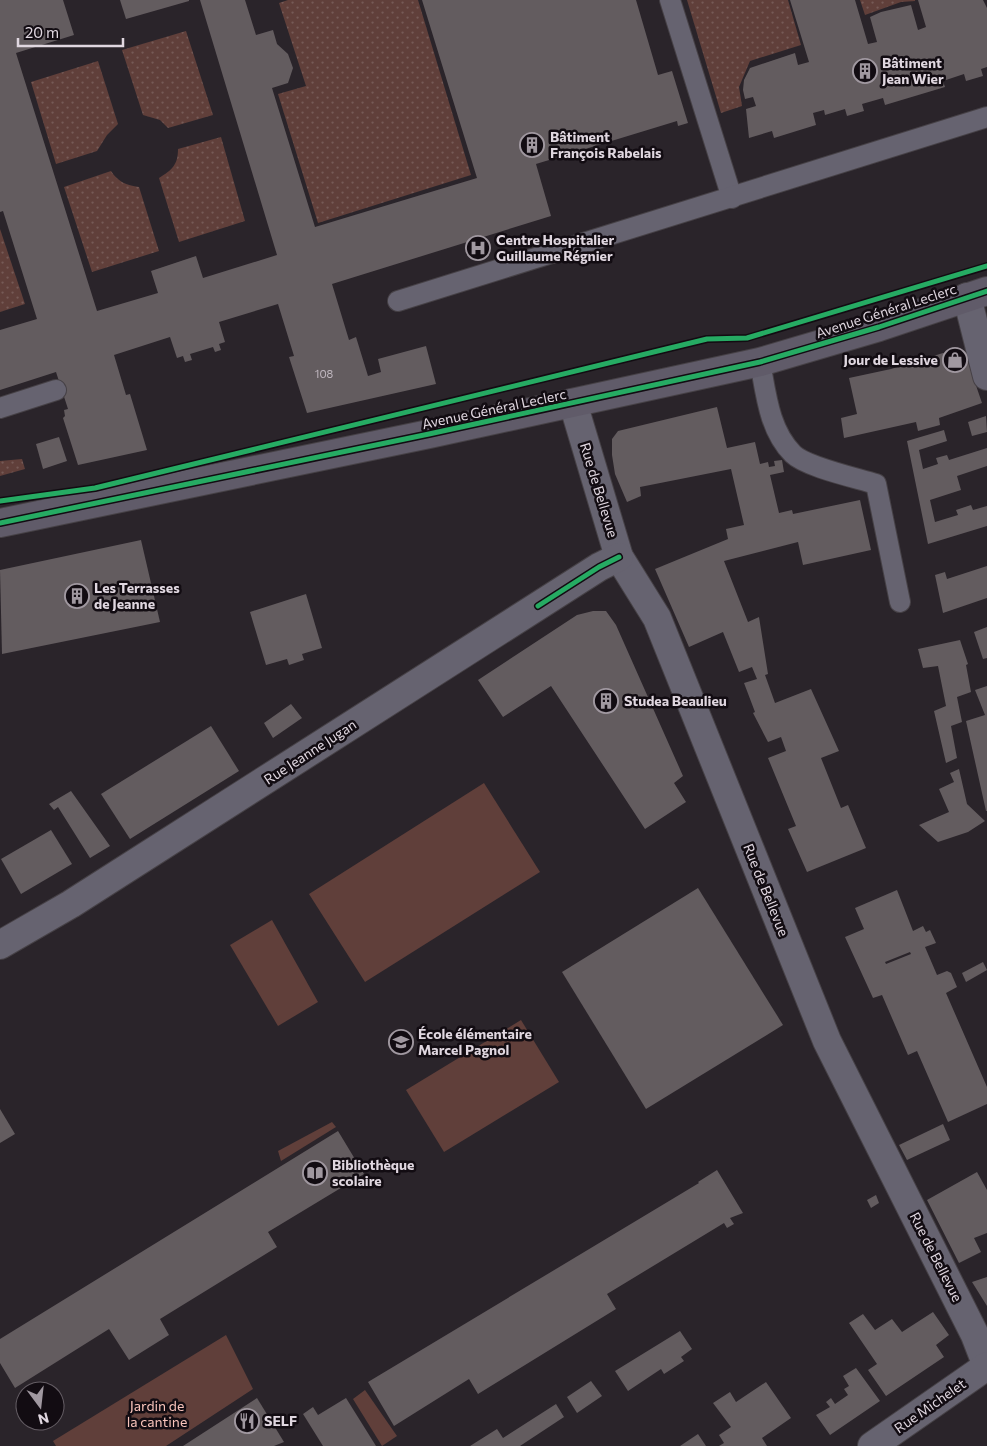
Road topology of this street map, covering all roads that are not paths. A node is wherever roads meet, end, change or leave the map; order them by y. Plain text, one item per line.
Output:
1 (670, 0) edge
2 (987, 117) edge
3 (732, 198) junction
4 (977, 294) edge
5 (398, 301) dead end
6 (760, 362) junction
7 (987, 376) edge
8 (56, 390) dead end
9 (573, 403) junction
10 (0, 408) edge
11 (0, 524) edge
12 (619, 557) junction
13 (900, 602) dead end
14 (0, 945) edge
15 (987, 1366) edge
16 (872, 1446) edge

1 - 3 lane
2 - 3 lane
3 - 5 lane
4 - 6 main road, Avenue Général Leclerc
4 - 7 street
6 - 9 main road, Avenue Général Leclerc
6 - 13 lane
8 - 10 lane
9 - 11 main road, Avenue Général Leclerc
9 - 12 street, Rue de Bellevue
12 - 14 street, Rue Jeanne Jugan
12 - 15 street, Rue de Bellevue
15 - 16 street, Rue Michelet

